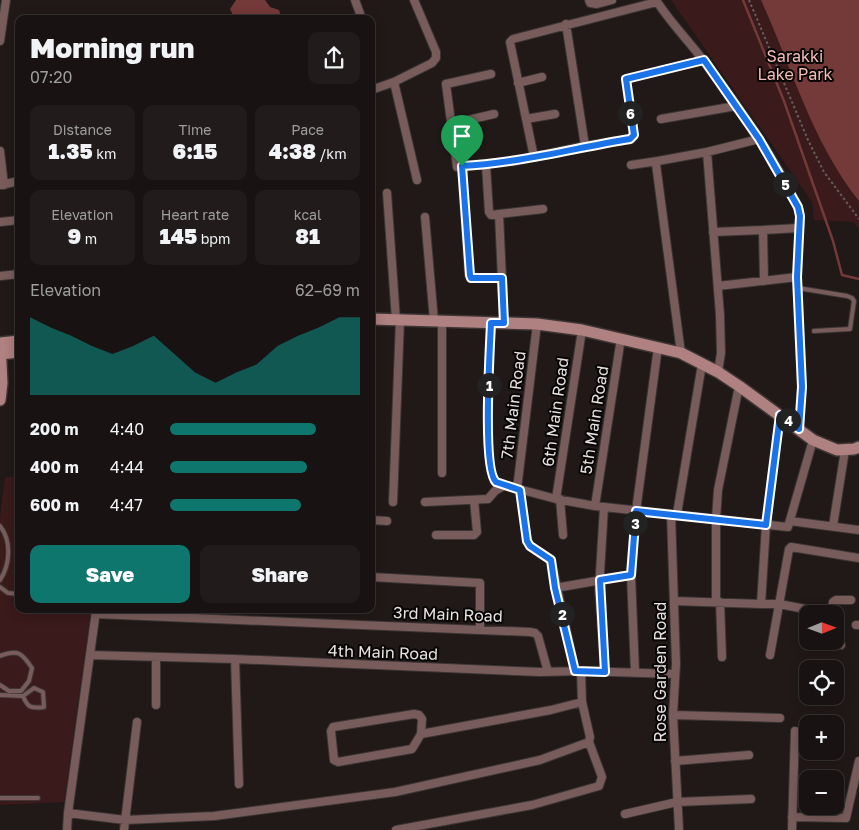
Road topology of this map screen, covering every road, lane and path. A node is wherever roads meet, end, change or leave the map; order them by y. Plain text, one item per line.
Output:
1 (6, 0) edge
2 (355, 0) edge
3 (414, 0) edge
4 (589, 0) edge
5 (612, 0) edge
6 (749, 0) edge
7 (656, 1) edge
8 (361, 15) edge
9 (2, 19) edge
10 (566, 24) junction
11 (0, 41) edge
12 (704, 60) junction
13 (491, 74) dead end
14 (542, 77) dead end
15 (394, 82) junction
16 (518, 83) junction
17 (375, 89) edge
18 (736, 106) junction
19 (494, 114) dead end
20 (555, 114) dead end
21 (526, 119) junction
22 (661, 120) dead end
23 (451, 124) junction
24 (759, 139) junction
25 (585, 146) junction
26 (0, 151) edge
27 (707, 152) junction
28 (534, 157) junction
29 (658, 161) junction
30 (486, 165) junction
31 (631, 165) dead end
32 (462, 166) junction
33 (417, 180) dead end
34 (15, 182) edge
35 (2, 185) edge
36 (386, 193) dead end
37 (543, 209) dead end
38 (499, 214) junction
39 (426, 217) dead end
40 (859, 219) edge
41 (15, 220) edge
42 (0, 222) edge
43 (799, 228) junction
44 (763, 230) junction
45 (713, 232) junction
46 (15, 274) edge
47 (0, 276) edge
48 (797, 277) junction
49 (502, 278) junction
50 (764, 281) junction
51 (718, 286) junction
52 (798, 288) junction
53 (375, 319) edge
54 (398, 320) junction
55 (438, 322) junction
56 (491, 323) junction
57 (504, 323) junction
58 (537, 324) junction
59 (582, 330) junction
60 (814, 331) dead end
61 (621, 338) junction
62 (15, 342) edge
63 (658, 347) junction
64 (0, 348) edge
65 (15, 351) edge
66 (680, 353) junction
67 (702, 364) junction
68 (718, 372) junction
69 (739, 386) junction
70 (0, 400) edge
71 (780, 415) junction
72 (799, 429) junction
73 (813, 440) junction
74 (859, 447) edge
75 (845, 450) junction
76 (442, 473) dead end
77 (505, 485) junction
78 (519, 489) junction
79 (558, 499) junction
80 (474, 500) junction
81 (393, 502) dead end
82 (426, 502) dead end
83 (600, 507) junction
84 (636, 511) junction
85 (674, 514) junction
86 (716, 519) junction
87 (375, 520) edge
88 (387, 521) dead end
89 (790, 521) junction
90 (766, 525) junction
91 (0, 526) edge
92 (833, 526) junction
93 (859, 530) edge
94 (436, 535) dead end
95 (563, 535) dead end
96 (859, 558) edge
97 (631, 575) junction
98 (375, 577) edge
99 (0, 580) edge
100 (600, 580) junction
101 (0, 587) edge
102 (555, 588) junction
103 (15, 594) edge
104 (851, 600) dead end
105 (674, 601) junction
106 (718, 602) junction
107 (761, 604) junction
108 (779, 604) junction
109 (96, 613) edge
110 (139, 613) edge
111 (480, 629) junction
112 (90, 655) junction
113 (770, 655) dead end
114 (0, 656) edge
115 (156, 657) junction
116 (722, 657) dead end
117 (235, 660) junction
118 (578, 671) junction
119 (548, 672) junction
120 (605, 672) junction
121 (635, 672) junction
122 (674, 674) junction
123 (0, 685) edge
124 (9, 693) junction
125 (0, 695) edge
126 (23, 696) junction
127 (582, 702) junction
128 (156, 705) dead end
129 (673, 715) junction
130 (780, 718) dead end
131 (137, 722) dead end
132 (795, 731) dead end
133 (421, 734) junction
134 (589, 742) junction
135 (795, 744) junction
136 (799, 745) edge
137 (749, 755) dead end
138 (859, 761) edge
139 (675, 762) junction
140 (239, 784) dead end
141 (0, 798) edge
142 (38, 798) dead end
143 (751, 799) dead end
144 (677, 802) junction
145 (68, 812) junction
146 (625, 814) dead end
147 (792, 817) junction
148 (125, 820) junction
149 (67, 830) edge
150 (124, 830) edge
151 (396, 830) edge
152 (679, 830) edge
153 (792, 830) edge

1 - 9 street
2 - 8 street
3 - 15 street
4 - 5 street
6 - 40 path
7 - 10 street
7 - 12 street
9 - 11 street
10 - 16 street
10 - 25 street
12 - 18 street
12 - 25 street
13 - 23 street
14 - 16 street
15 - 17 street
15 - 33 street
16 - 21 street
18 - 22 street
18 - 24 street
19 - 23 street
20 - 21 street
21 - 28 street
23 - 32 street
24 - 27 street
24 - 43 street
25 - 28 street
26 - 35 street
27 - 29 street
27 - 45 street
28 - 30 street
29 - 31 street
29 - 66 street
30 - 32 street
30 - 38 street
32 - 49 street
34 - 35 street
36 - 54 street
37 - 38 street
38 - 49 street
39 - 55 street
41 - 42 street
43 - 44 street
43 - 48 street
44 - 45 street
44 - 50 street
45 - 51 street
46 - 47 street
48 - 50 street
48 - 52 street
49 - 57 street
50 - 51 street
51 - 68 street
52 - 60 lane
52 - 72 street
53 - 54 main road
54 - 55 main road
54 - 81 street
55 - 56 main road
55 - 76 street
56 - 57 main road
56 - 77 street
57 - 58 main road
58 - 59 main road
58 - 78 street, 7th Main Road
59 - 61 main road
59 - 79 street, 6th Main Road
61 - 63 main road
61 - 83 street, 5th Main Road
62 - 64 main road
63 - 66 main road
63 - 84 street
64 - 65 main road
64 - 70 main road
66 - 67 main road
67 - 68 main road
67 - 85 street, Rose Garden Road
68 - 69 main road
69 - 71 main road
69 - 86 street
71 - 72 main road
71 - 90 street
72 - 73 main road
73 - 75 main road
73 - 89 street
74 - 75 main road
75 - 92 street
77 - 78 street
77 - 80 street
78 - 79 street
78 - 102 street, 7th Main Road
79 - 83 street
79 - 95 street, 6th Main Road
80 - 82 street
80 - 94 street
83 - 84 street
83 - 100 street, 5th Main Road
84 - 85 street
84 - 97 street
85 - 86 street
85 - 105 street, Rose Garden Road
86 - 90 street
86 - 106 street
87 - 88 street
89 - 90 street
89 - 92 street
90 - 107 street
91 - 99 lane
92 - 93 street
96 - 108 street
97 - 100 street
97 - 121 street
98 - 111 street
100 - 102 street
100 - 120 street, 5th Main Road
101 - 103 lane
102 - 118 street, 7th Main Road
104 - 108 street
105 - 106 street
105 - 122 street, Rose Garden Road
106 - 107 street
106 - 116 street
107 - 108 street
108 - 113 street
109 - 112 street
110 - 111 street, 3rd Main Road
111 - 119 street, 3rd Main Road
112 - 115 street, 4th Main Road
112 - 145 street
114 - 124 lane
115 - 117 street, 4th Main Road
115 - 128 street
117 - 119 street, 4th Main Road
117 - 140 street
118 - 119 street, 4th Main Road
118 - 120 street, 4th Main Road
118 - 127 street, 7th Main Road
120 - 121 street, 4th Main Road
121 - 122 street, 4th Main Road
122 - 129 street, Rose Garden Road
123 - 124 lane
124 - 125 lane
124 - 126 lane
126 - 126 lane
127 - 133 street
127 - 134 street, 7th Main Road
129 - 130 street
129 - 139 street, Rose Garden Road
131 - 148 street
132 - 135 street
133 - 133 street
134 - 148 street
134 - 151 street, 7th Main Road
135 - 136 street
135 - 147 street
137 - 139 street
138 - 147 street
139 - 144 street, Rose Garden Road
141 - 142 lane
143 - 144 street
144 - 146 street
144 - 152 street, Rose Garden Road
145 - 148 street
145 - 149 street
147 - 153 street
148 - 150 street

